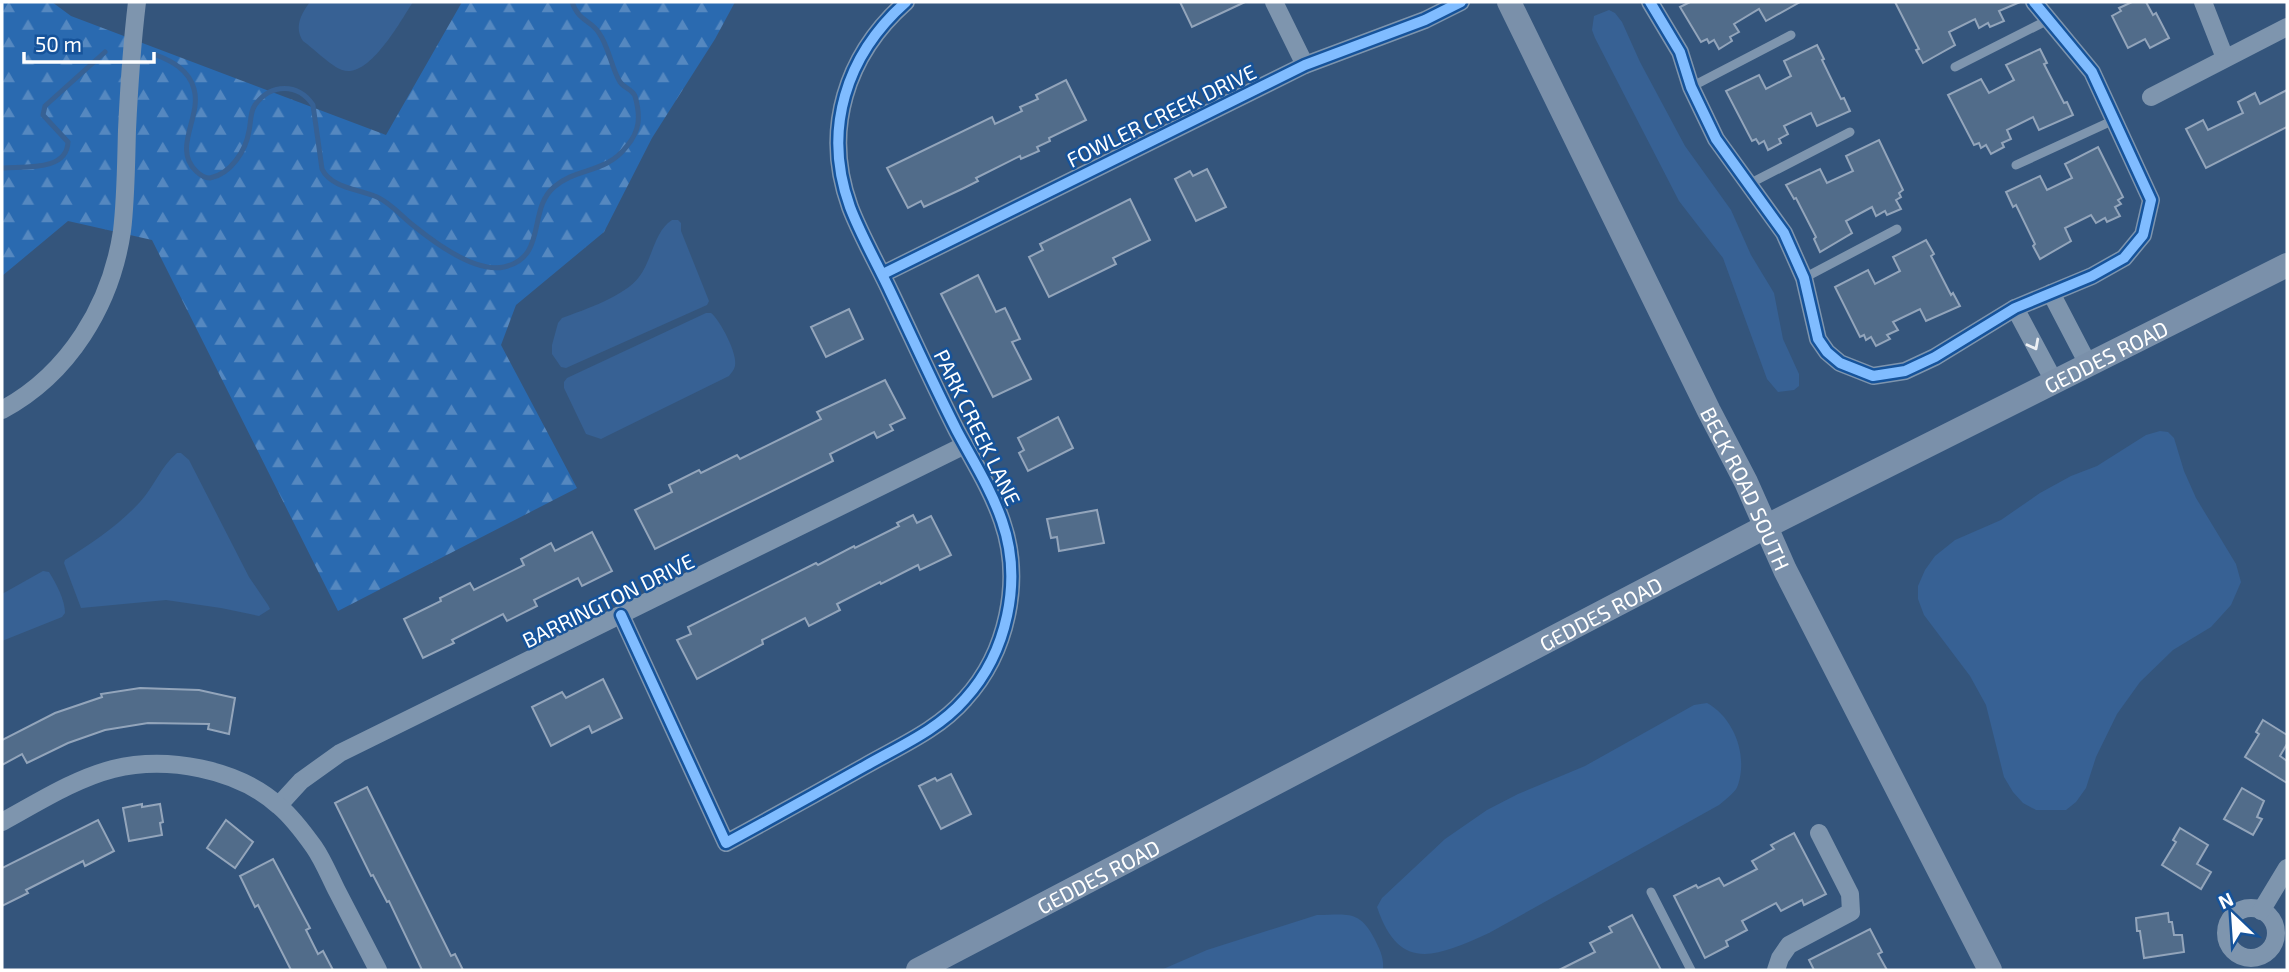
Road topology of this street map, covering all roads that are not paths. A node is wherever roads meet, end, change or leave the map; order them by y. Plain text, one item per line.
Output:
1 (137, 2) edge
2 (906, 2) edge
3 (1274, 2) edge
4 (1461, 2) edge
5 (1509, 2) edge
6 (1650, 2) edge
7 (2034, 2) edge
8 (2203, 2) edge
9 (2048, 20) junction
10 (2287, 27) edge
11 (1791, 36) dead end
12 (2225, 58) junction
13 (1305, 65) junction
14 (1955, 67) dead end
15 (1691, 87) junction
16 (2151, 97) dead end
17 (2114, 120) junction
18 (1850, 132) dead end
19 (2016, 165) dead end
20 (1749, 184) junction
21 (1897, 229) dead end
22 (2287, 265) edge
23 (883, 274) junction
24 (1804, 278) junction
25 (2051, 293) junction
26 (2015, 308) junction
27 (2088, 364) junction
28 (2054, 381) junction
29 (2, 411) edge
30 (965, 445) junction
31 (1765, 527) junction
32 (621, 615) junction
33 (279, 805) junction
34 (2, 822) edge
35 (1819, 833) dead end
36 (2287, 868) edge
37 (1651, 892) dead end
38 (2262, 911) dead end
39 (377, 970) edge
40 (918, 970) edge
41 (1691, 970) edge
42 (1776, 970) edge
43 (1990, 970) edge

1 - 29 street
2 - 23 street, PARK CREEK LANE
3 - 13 street
4 - 13 street, FOWLER CREEK DRIVE
5 - 31 main road, BECK ROAD SOUTH
6 - 15 street
7 - 9 street
8 - 12 street
9 - 14 lane
9 - 17 street
10 - 12 street
11 - 15 lane
12 - 16 street
13 - 23 street, FOWLER CREEK DRIVE
15 - 20 street
17 - 19 lane
17 - 25 street
18 - 20 lane
20 - 24 street
21 - 24 lane
22 - 27 main road, GEDDES ROAD
23 - 30 street, PARK CREEK LANE
24 - 26 street
25 - 26 street
25 - 27 street
26 -> 28 street
27 - 28 main road, GEDDES ROAD
28 - 31 main road, GEDDES ROAD
30 - 32 street, BARRINGTON DRIVE
30 - 32 street, PARK CREEK LANE
31 - 40 main road, GEDDES ROAD
31 - 43 main road, BECK ROAD SOUTH
32 - 33 street, BARRINGTON DRIVE
33 - 34 street
33 - 39 street
35 - 42 street
36 - 38 street
37 - 41 lane

